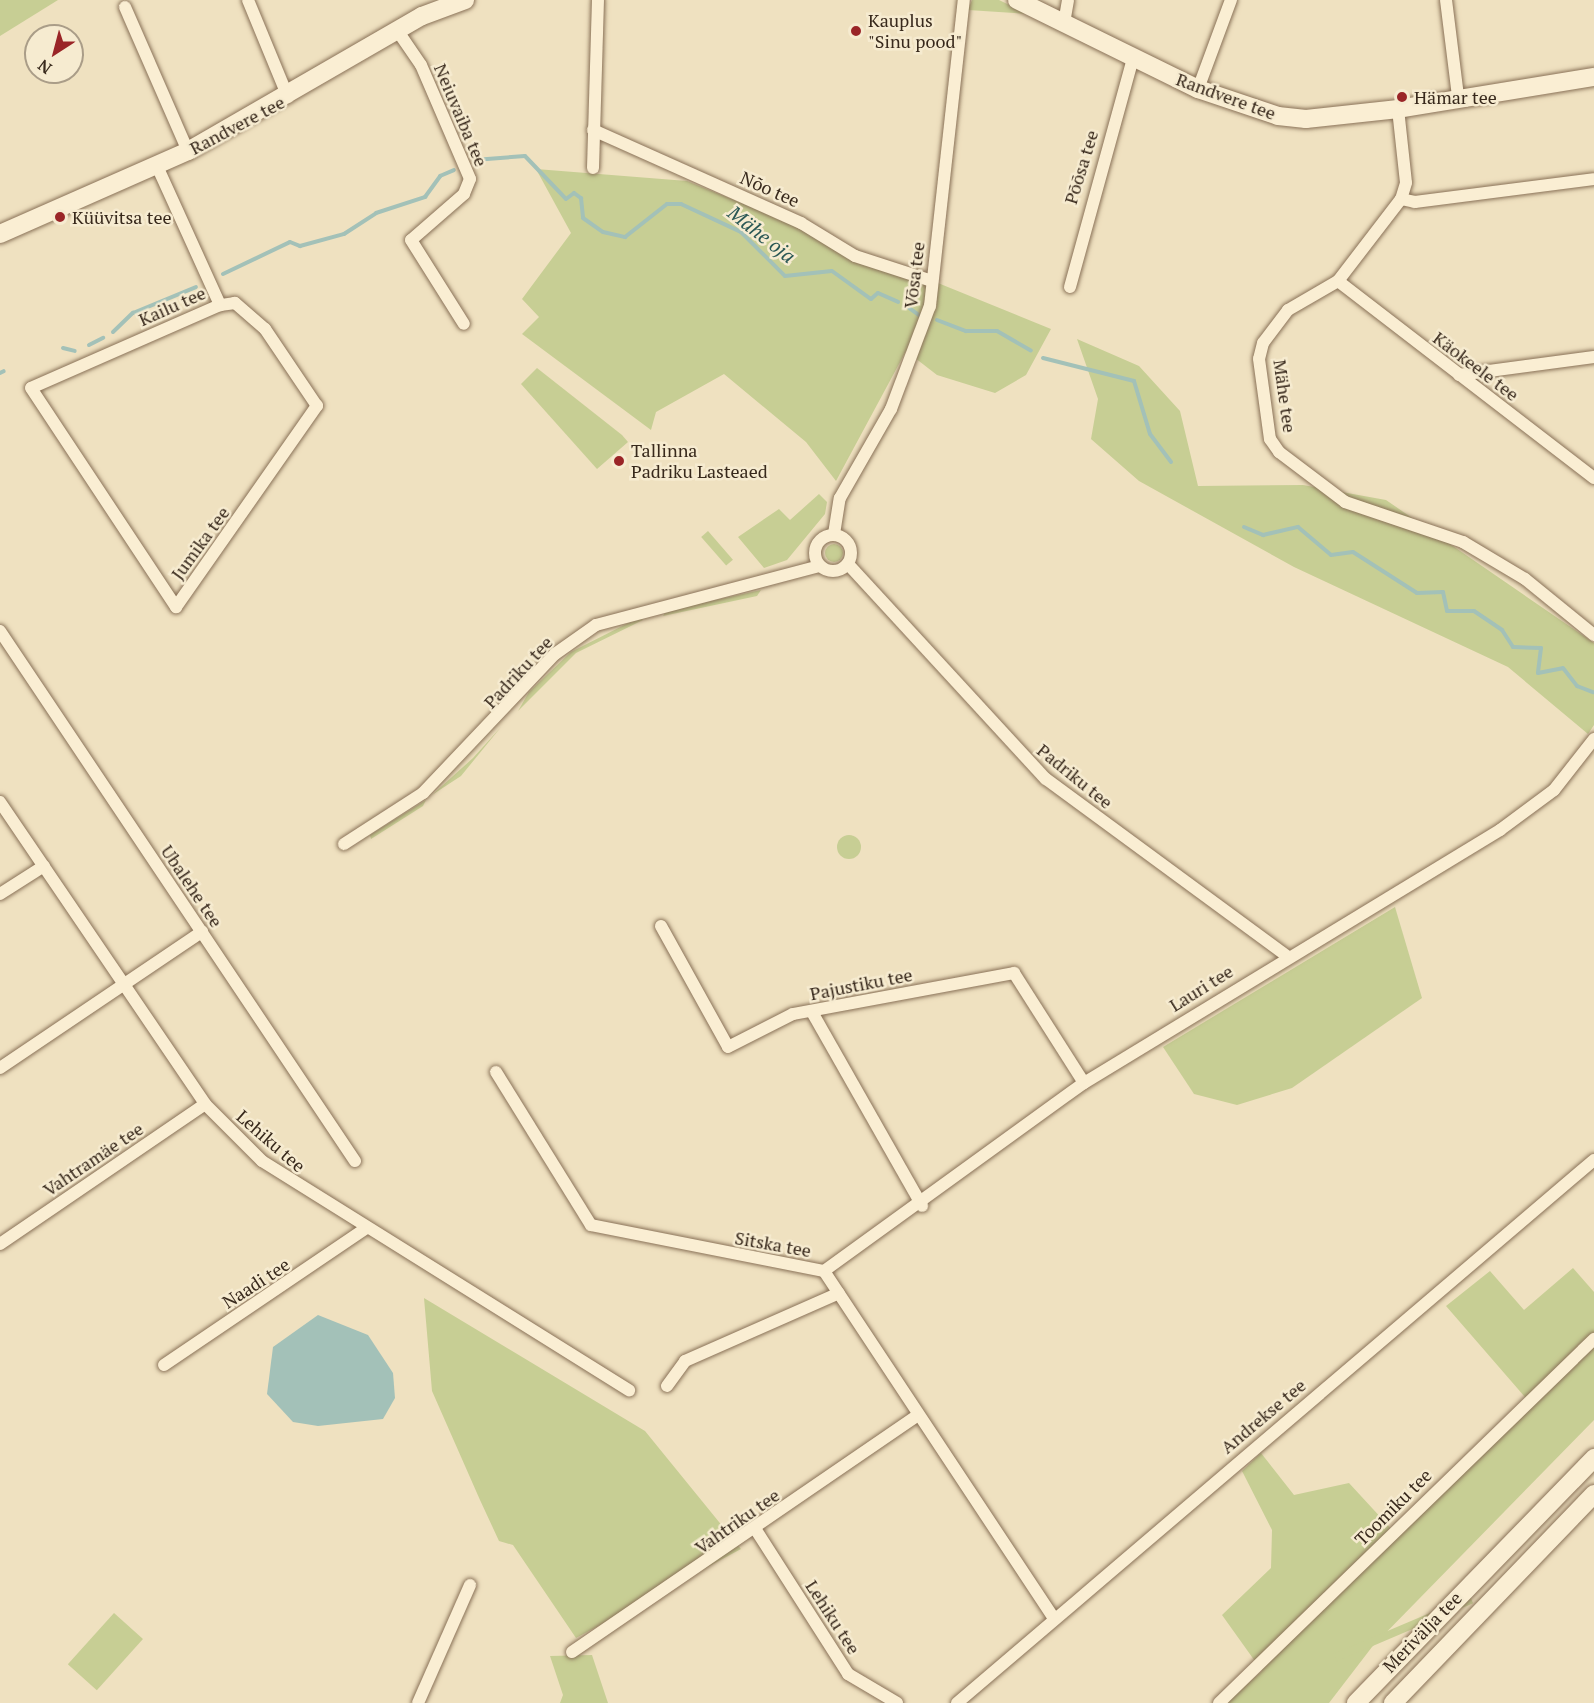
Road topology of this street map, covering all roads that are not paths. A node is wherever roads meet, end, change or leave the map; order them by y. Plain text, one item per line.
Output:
1 (248, 0) edge
2 (465, 0) edge
3 (598, 0) edge
4 (964, 0) edge
5 (1017, 0) edge
6 (1068, 0) edge
7 (1231, 0) edge
8 (1446, 0) edge
9 (125, 7) dead end
10 (1064, 23) junction
11 (397, 30) junction
12 (1133, 59) junction
13 (1594, 77) edge
14 (1198, 89) junction
15 (288, 97) junction
16 (1458, 97) junction
17 (1398, 109) junction
18 (593, 130) junction
19 (188, 151) junction
20 (157, 166) junction
21 (593, 168) dead end
22 (1594, 179) edge
23 (1401, 198) junction
24 (0, 234) edge
25 (932, 281) junction
26 (1338, 281) junction
27 (1070, 287) dead end
28 (220, 305) junction
29 (464, 324) dead end
30 (1594, 357) edge
31 (1459, 375) junction
32 (31, 388) joint
33 (1594, 478) edge
34 (834, 534) junction
35 (848, 564) junction
36 (819, 566) junction
37 (0, 631) edge
38 (1594, 634) edge
39 (1594, 739) edge
40 (0, 802) edge
41 (344, 844) dead end
42 (44, 866) junction
43 (0, 894) edge
44 (661, 927) dead end
45 (202, 933) junction
46 (1286, 955) junction
47 (125, 986) junction
48 (812, 1012) junction
49 (0, 1068) edge
50 (496, 1072) dead end
51 (1084, 1083) junction
52 (205, 1104) junction
53 (1594, 1160) edge
54 (355, 1161) dead end
55 (922, 1206) junction
56 (365, 1229) junction
57 (0, 1244) edge
58 (824, 1271) junction
59 (839, 1293) junction
60 (1594, 1339) edge
61 (164, 1365) dead end
62 (668, 1386) dead end
63 (630, 1390) dead end
64 (918, 1415) junction
65 (1594, 1458) edge
66 (1594, 1494) edge
67 (756, 1530) junction
68 (1489, 1563) junction
69 (470, 1585) dead end
70 (1493, 1597) junction
71 (1054, 1618) junction
72 (572, 1652) dead end
73 (418, 1703) edge
74 (897, 1703) edge
75 (957, 1703) edge
76 (1219, 1703) edge
77 (1356, 1703) edge
78 (1393, 1703) edge

1 - 15 street
2 - 11 main road, Randvere tee
3 - 18 street
4 - 25 street, Võsa tee
5 - 10 main road, Randvere tee
6 - 10 street
7 - 14 street
8 - 16 street
9 - 19 street
10 - 12 main road, Randvere tee
11 - 15 main road, Randvere tee
11 - 29 street, Neiuvaiba tee
12 - 14 main road, Randvere tee
12 - 27 street, Põõsa tee
13 - 16 main road, Randvere tee
14 - 17 main road, Randvere tee
15 - 19 main road, Randvere tee
16 - 17 main road, Randvere tee
17 - 23 street
18 - 21 street
18 - 25 street, Nõo tee
19 - 20 main road, Randvere tee
20 - 24 main road, Randvere tee
20 - 28 street, Kailu tee
22 - 23 street
23 - 26 street, Mähe tee
25 - 34 street, Võsa tee
26 - 31 street, Käokeele tee
26 - 38 street, Mähe tee
28 - 32 street, Kailu tee
28 - 32 street, Jumika tee
30 - 31 street
31 - 33 street, Käokeele tee
34 - 35 street
34 - 36 street
35 - 36 street
35 - 46 street, Padriku tee
36 - 41 street, Padriku tee
37 - 45 street, Ubalehe tee
39 - 46 street, Lauri tee
40 - 42 street, Lehiku tee
42 - 43 street
42 - 47 street, Lehiku tee
44 - 48 street, Pajustiku tee
45 - 47 street
45 - 54 street, Ubalehe tee
46 - 51 street, Lauri tee
47 - 49 street
47 - 52 street, Lehiku tee
48 - 51 street, Pajustiku tee
48 - 55 street
50 - 58 street, Sitska tee
51 - 55 street, Lauri tee
52 - 56 street, Lehiku tee
52 - 57 street, Vahtramäe tee
53 - 71 street, Andrekse tee
55 - 58 street, Lauri tee
56 - 61 street, Naadi tee
56 - 63 street, Lehiku tee
58 - 59 street, Sitska tee
59 - 62 street
59 - 64 street, Sitska tee
60 - 76 street, Toomiku tee
64 - 67 street, Vahtriku tee
64 - 71 street, Sitska tee
65 - 68 main road, Merivälja tee
66 - 70 main road, Merivälja tee
67 - 72 street, Vahtriku tee
67 - 74 street, Lehiku tee
68 - 70 main road, Merivälja tee
68 - 77 main road, Merivälja tee
69 - 73 street
70 - 78 main road, Merivälja tee
71 - 75 street, Andrekse tee

